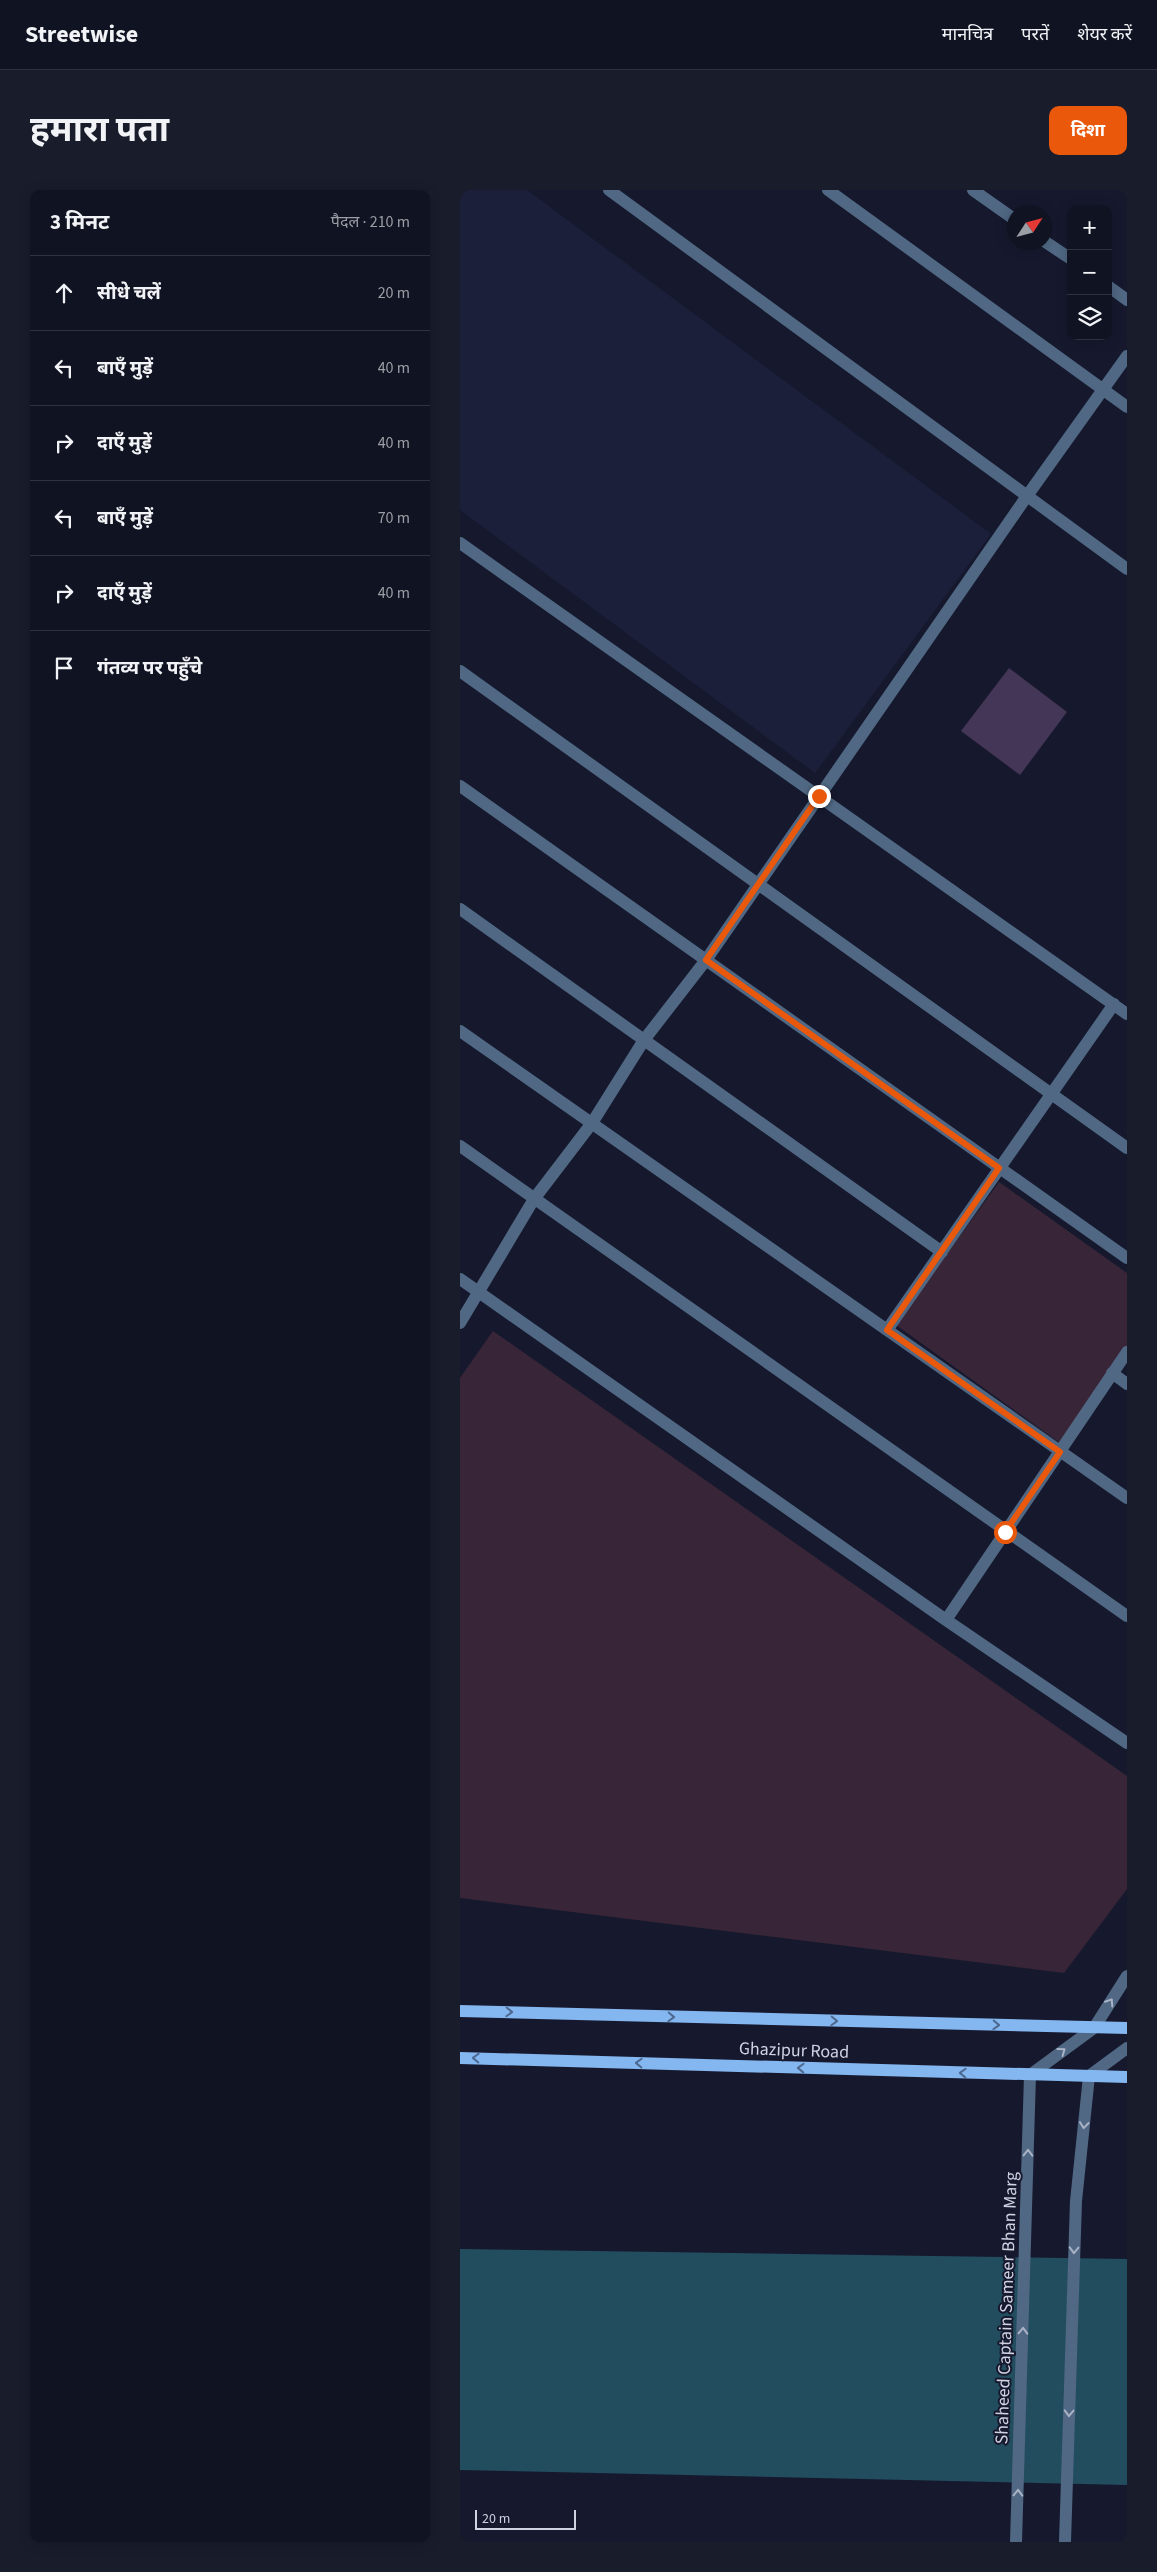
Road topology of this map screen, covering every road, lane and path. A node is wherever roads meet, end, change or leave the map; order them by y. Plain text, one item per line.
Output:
1 (609, 190) edge
2 (828, 190) edge
3 (973, 190) edge
4 (1007, 214) edge
5 (1052, 247) edge
6 (1067, 257) edge
7 (1112, 289) edge
8 (1127, 300) edge
9 (1127, 356) edge
10 (1103, 390) junction
11 (1127, 407) edge
12 (1027, 496) junction
13 (460, 543) edge
14 (1127, 569) edge
15 (460, 671) edge
16 (460, 786) edge
17 (819, 796) junction
18 (757, 883) junction
19 (460, 909) edge
20 (706, 960) junction
21 (1114, 1004) junction
22 (1127, 1014) edge
23 (460, 1031) edge
24 (644, 1040) junction
25 (1052, 1093) junction
26 (592, 1123) junction
27 (460, 1146) edge
28 (1127, 1148) edge
29 (999, 1168) junction
30 (534, 1199) junction
31 (942, 1252) junction
32 (1127, 1258) edge
33 (460, 1279) edge
34 (478, 1292) junction
35 (460, 1322) edge
36 (887, 1330) junction
37 (1127, 1352) edge
38 (1112, 1374) junction
39 (1127, 1384) edge
40 (1060, 1452) junction
41 (1127, 1498) edge
42 (1005, 1532) junction
43 (1127, 1616) edge
44 (946, 1620) junction
45 (1127, 1743) edge
46 (1127, 1976) edge
47 (460, 2011) edge
48 (1094, 2028) junction
49 (1127, 2028) edge
50 (1127, 2048) edge
51 (460, 2058) edge
52 (1030, 2074) junction
53 (1089, 2076) junction
54 (1127, 2077) edge
55 (1016, 2542) edge
56 (1065, 2542) edge

1 - 12 street
2 - 10 street
3 - 4 street
5 - 6 street
7 - 8 street
9 - 10 street
10 - 11 street
10 - 12 street
12 - 14 street
12 - 17 street
13 - 17 street
15 - 18 street
16 - 20 street
17 - 18 street
17 - 21 street
18 - 20 street
18 - 25 street
19 - 24 street
20 - 24 street
20 - 29 street
21 - 22 street
21 - 25 street
23 - 26 street
24 - 26 street
24 - 31 street
25 - 28 street
25 - 29 street
26 - 30 street
26 - 36 street
27 - 30 street
29 - 31 street
29 - 32 street
30 - 34 street
30 - 42 street
31 - 36 street
33 - 34 street
34 - 35 street
34 - 44 street
36 - 40 street
37 - 38 street
38 - 39 street
38 - 40 street
40 - 41 street
40 - 42 street
42 - 43 street
42 - 44 street
44 - 45 street
48 -> 46 street
47 -> 48 main road, Ghazipur Road
48 - 49 main road, Ghazipur Road
52 -> 48 street
50 - 53 street
52 -> 51 main road, Ghazipur Road
52 - 53 main road, Ghazipur Road
55 -> 52 street, Shaheed Captain Sameer Bhan Marg
53 - 54 main road, Ghazipur Road
53 -> 56 street

